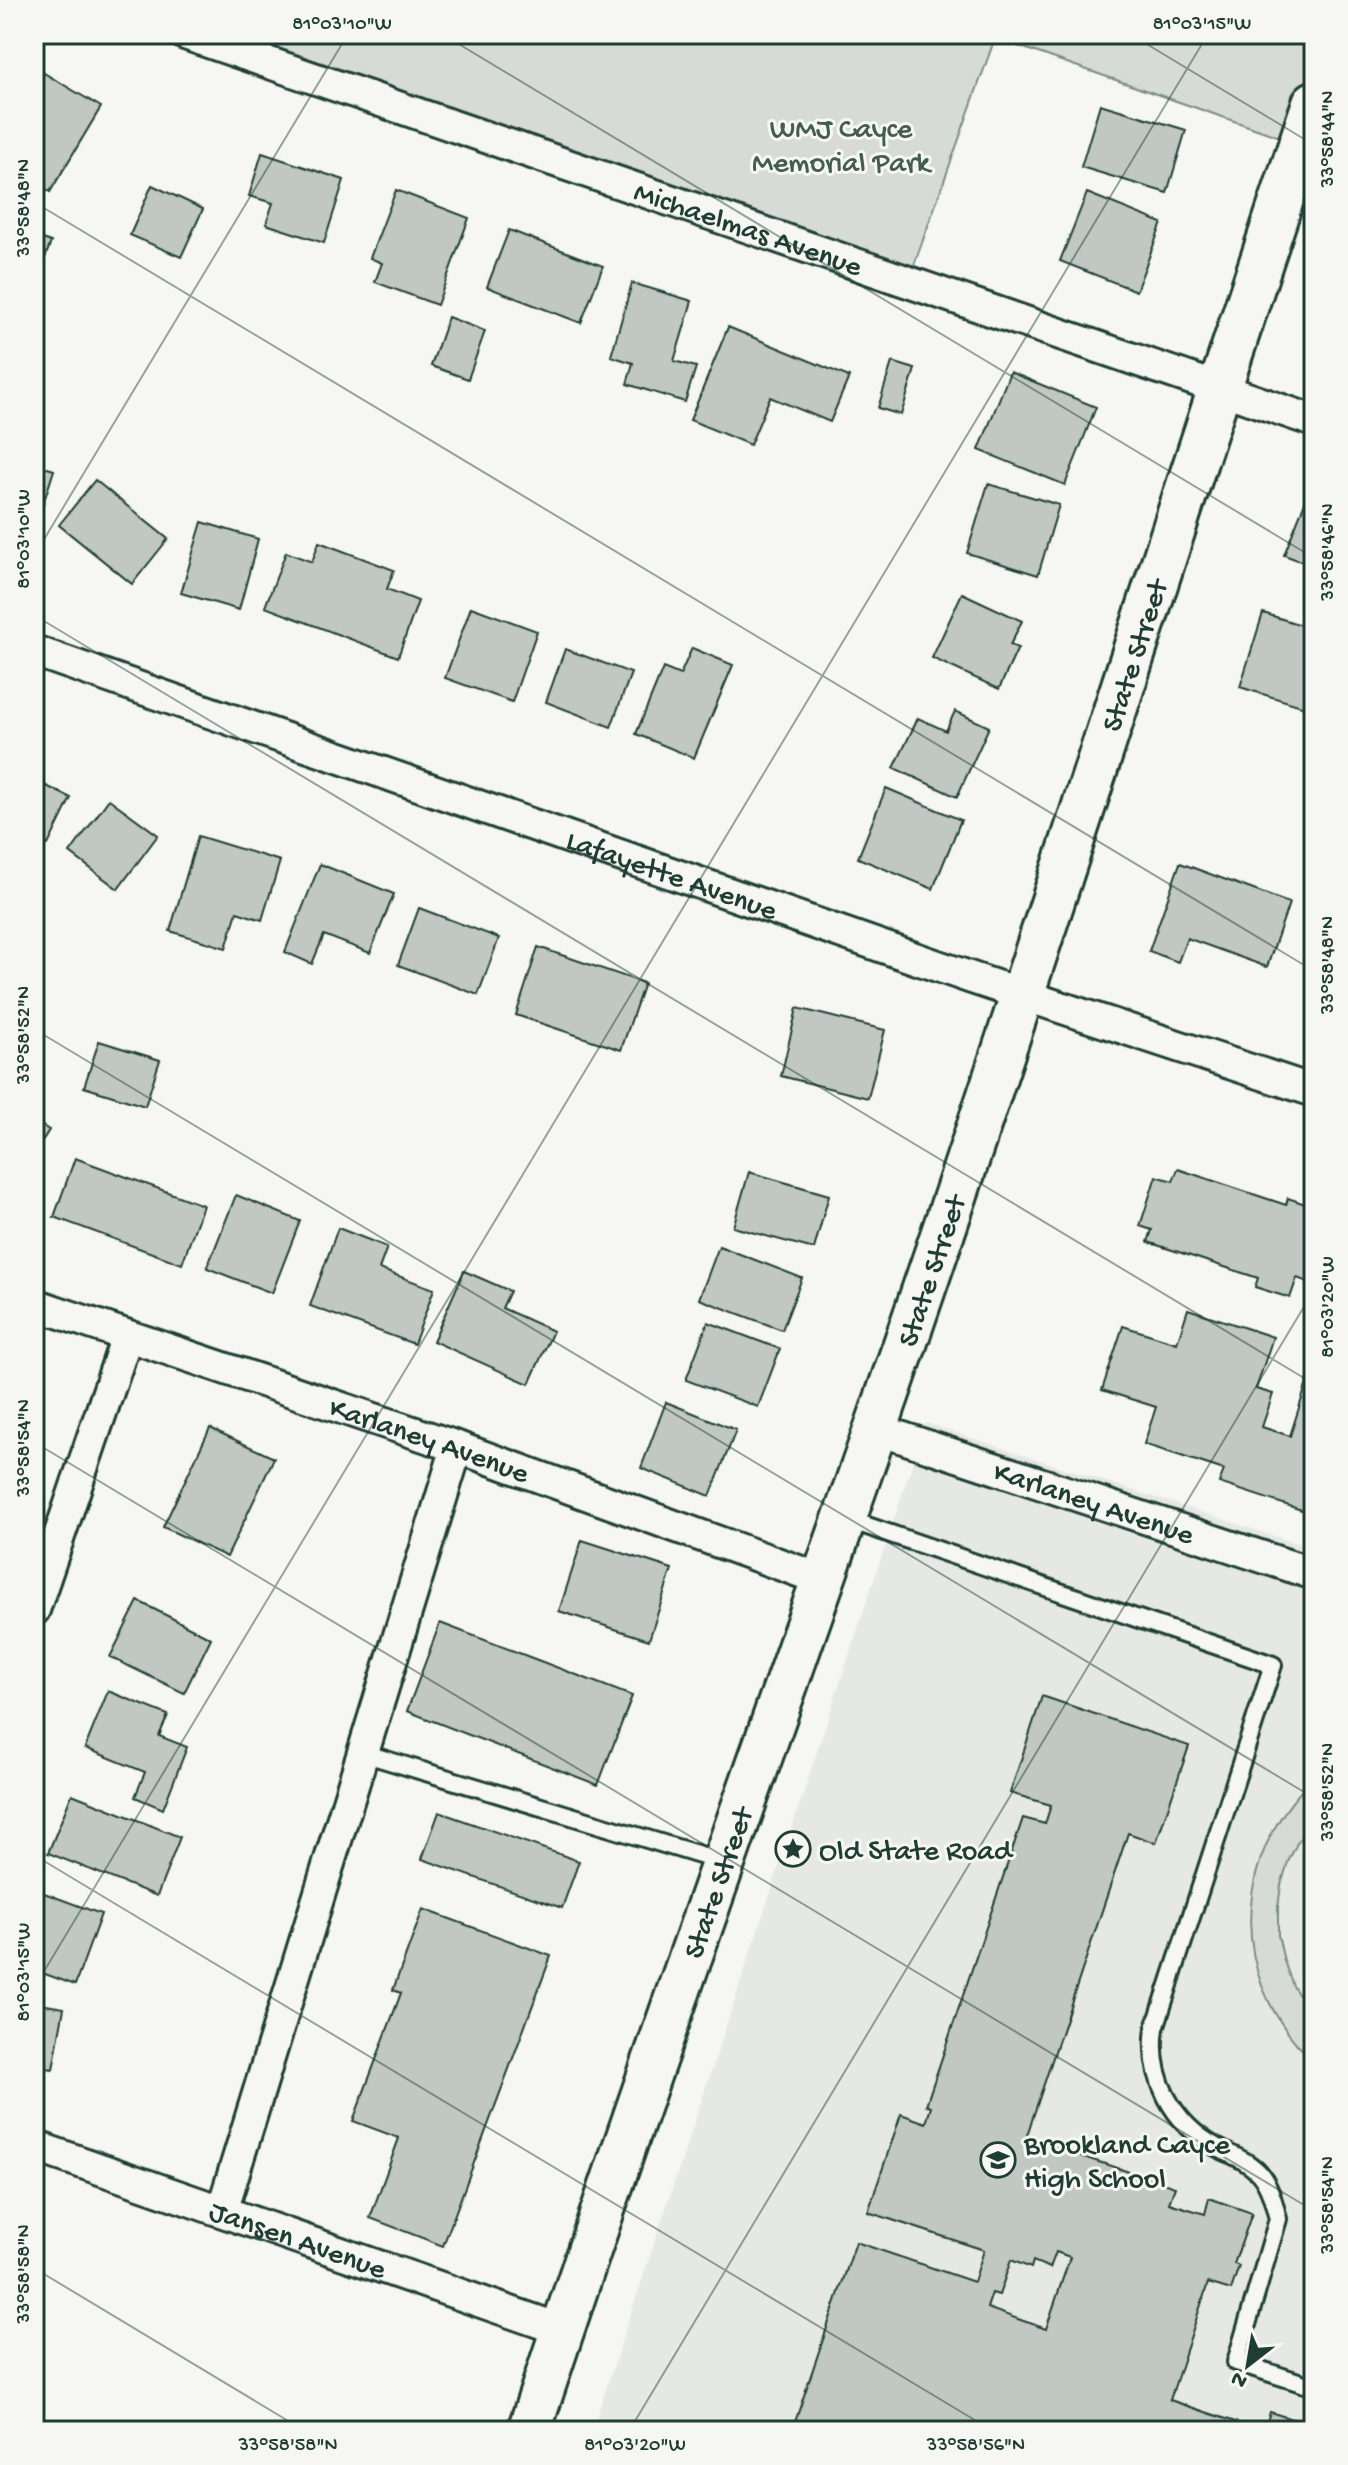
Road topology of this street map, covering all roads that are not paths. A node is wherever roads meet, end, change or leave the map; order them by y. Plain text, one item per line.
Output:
1 (185, 34) edge
2 (1314, 103) edge
3 (1218, 389) junction
4 (1314, 421) edge
5 (34, 651) edge
6 (1023, 996) junction
7 (1314, 1091) edge
8 (34, 1304) edge
9 (127, 1336) junction
10 (876, 1429) junction
11 (457, 1447) junction
12 (844, 1518) junction
13 (1314, 1574) edge
14 (823, 1580) junction
15 (34, 1610) edge
16 (363, 1753) junction
17 (724, 1863) junction
18 (34, 2146) edge
19 (222, 2211) junction
20 (562, 2330) junction
21 (1314, 2387) edge
22 (529, 2431) edge

1 - 3 street, Michaelmas Avenue
2 - 3 main road, State Street
3 - 4 street, Michaelmas Avenue
3 - 6 main road, State Street
5 - 6 street, Lafayette Avenue
6 - 7 street, Lafayette Avenue
6 - 10 main road, State Street
8 - 9 street, Karlaney Avenue
9 - 11 street, Karlaney Avenue
9 - 15 street
10 - 12 main road, State Street
10 - 13 street, Karlaney Avenue
11 - 14 street, Karlaney Avenue
11 - 16 street
12 - 14 main road, State Street
12 - 21 lane
14 - 17 main road, State Street
16 - 17 lane
16 - 19 street
17 - 20 main road, State Street
18 - 19 street, Jansen Avenue
19 - 20 street, Jansen Avenue
20 - 22 main road, State Street

